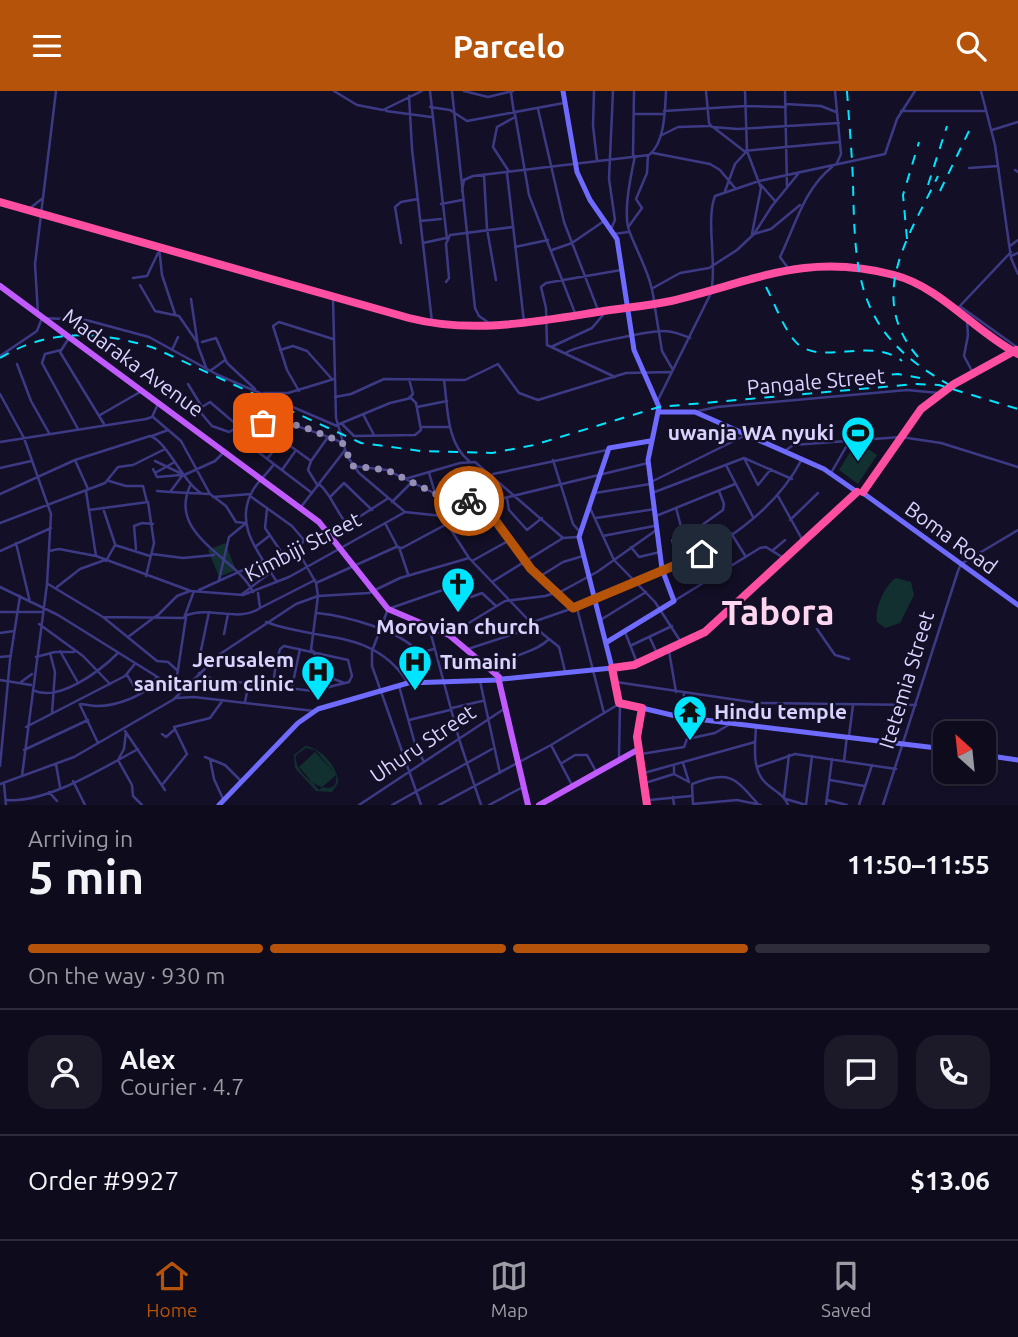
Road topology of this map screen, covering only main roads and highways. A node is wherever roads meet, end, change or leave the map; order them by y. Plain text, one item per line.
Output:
1 (0, 202) edge
2 (0, 286) edge
3 (1017, 351) edge
4 (669, 651) junction
5 (613, 673) junction
6 (640, 752) junction
7 (647, 803) edge
8 (527, 805) edge
9 (539, 805) edge

1 - 3 highway
2 - 8 main road, Madaraka Avenue
3 - 4 highway
4 - 5 highway
4 - 5 highway
5 - 6 highway
6 - 7 highway
6 - 9 main road

